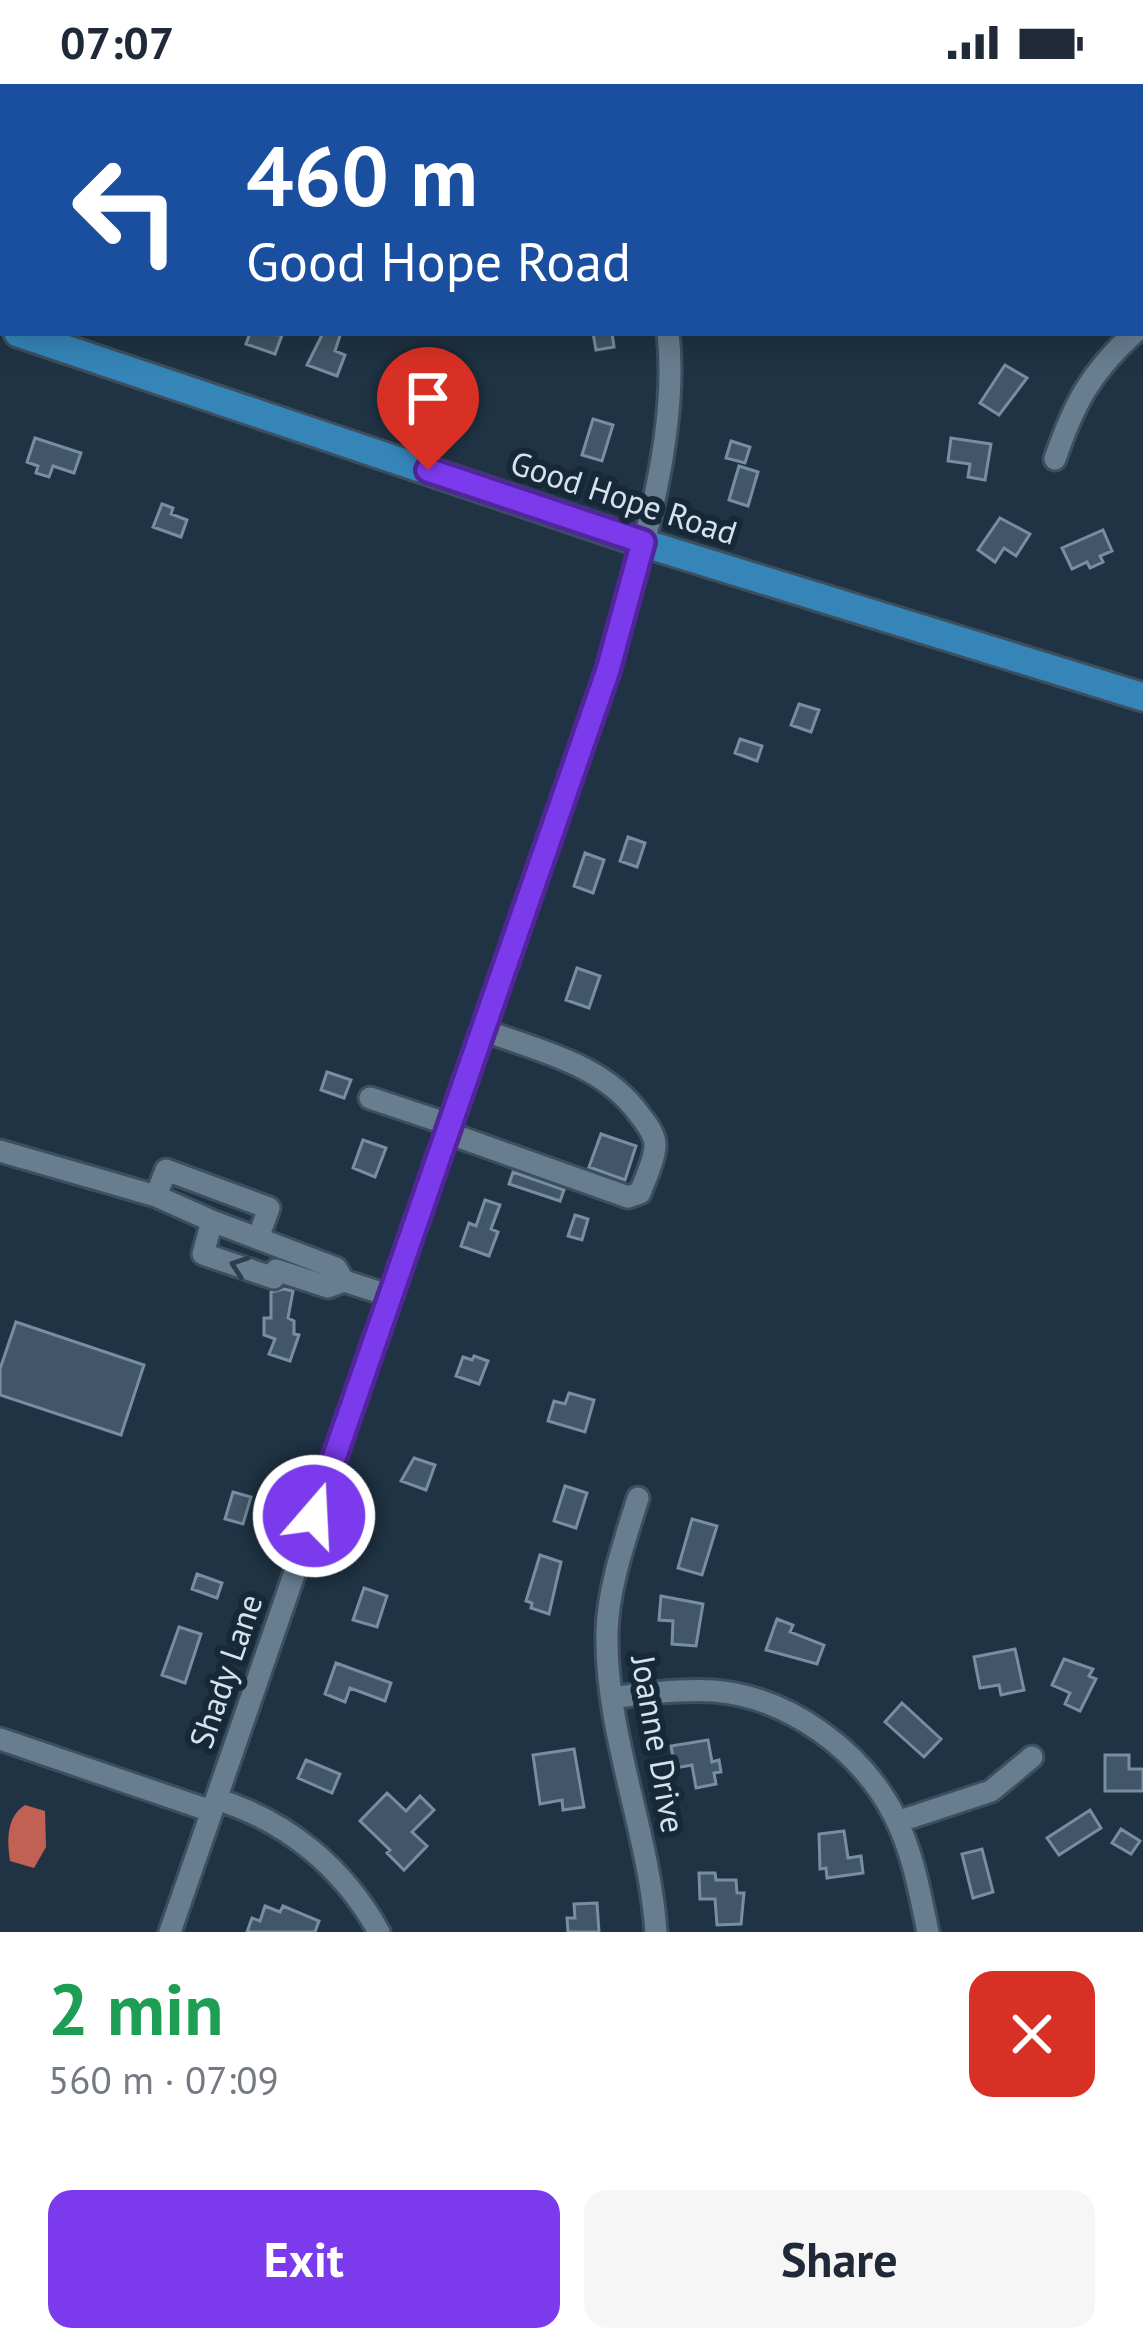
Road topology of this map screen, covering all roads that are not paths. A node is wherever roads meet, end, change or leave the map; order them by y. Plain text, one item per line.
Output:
1 (27, 336) edge
2 (668, 336) edge
3 (1131, 336) edge
4 (1055, 459) dead end
5 (643, 542) junction
6 (1143, 697) edge
7 (483, 1030) junction
8 (370, 1099) dead end
9 (450, 1129) junction
10 (0, 1150) edge
11 (157, 1196) junction
12 (212, 1222) junction
13 (258, 1238) junction
14 (344, 1281) junction
15 (391, 1296) junction
16 (638, 1498) dead end
17 (613, 1699) junction
18 (0, 1739) edge
19 (1032, 1757) dead end
20 (213, 1805) junction
21 (897, 1822) junction
22 (170, 1932) edge
23 (379, 1932) edge
24 (656, 1932) edge
25 (928, 1932) edge

1 - 5 main road, Good Hope Road
2 - 5 street, Shady Lane
3 - 4 street
5 - 6 main road, Good Hope Road
5 - 7 street, Shady Lane
7 - 9 street, Shady Lane
7 - 9 street
8 - 9 street
9 - 15 street, Shady Lane
10 - 11 street
11 - 12 street
11 - 13 street
12 - 13 street
14 -> 12 street
13 - 14 street
14 - 15 street
15 - 20 street, Shady Lane
16 - 17 street, Joanne Drive
17 - 21 street
17 - 24 street, Joanne Drive
18 - 20 street
19 - 21 street
20 - 22 street, Shady Lane
20 - 23 street
21 - 25 street

